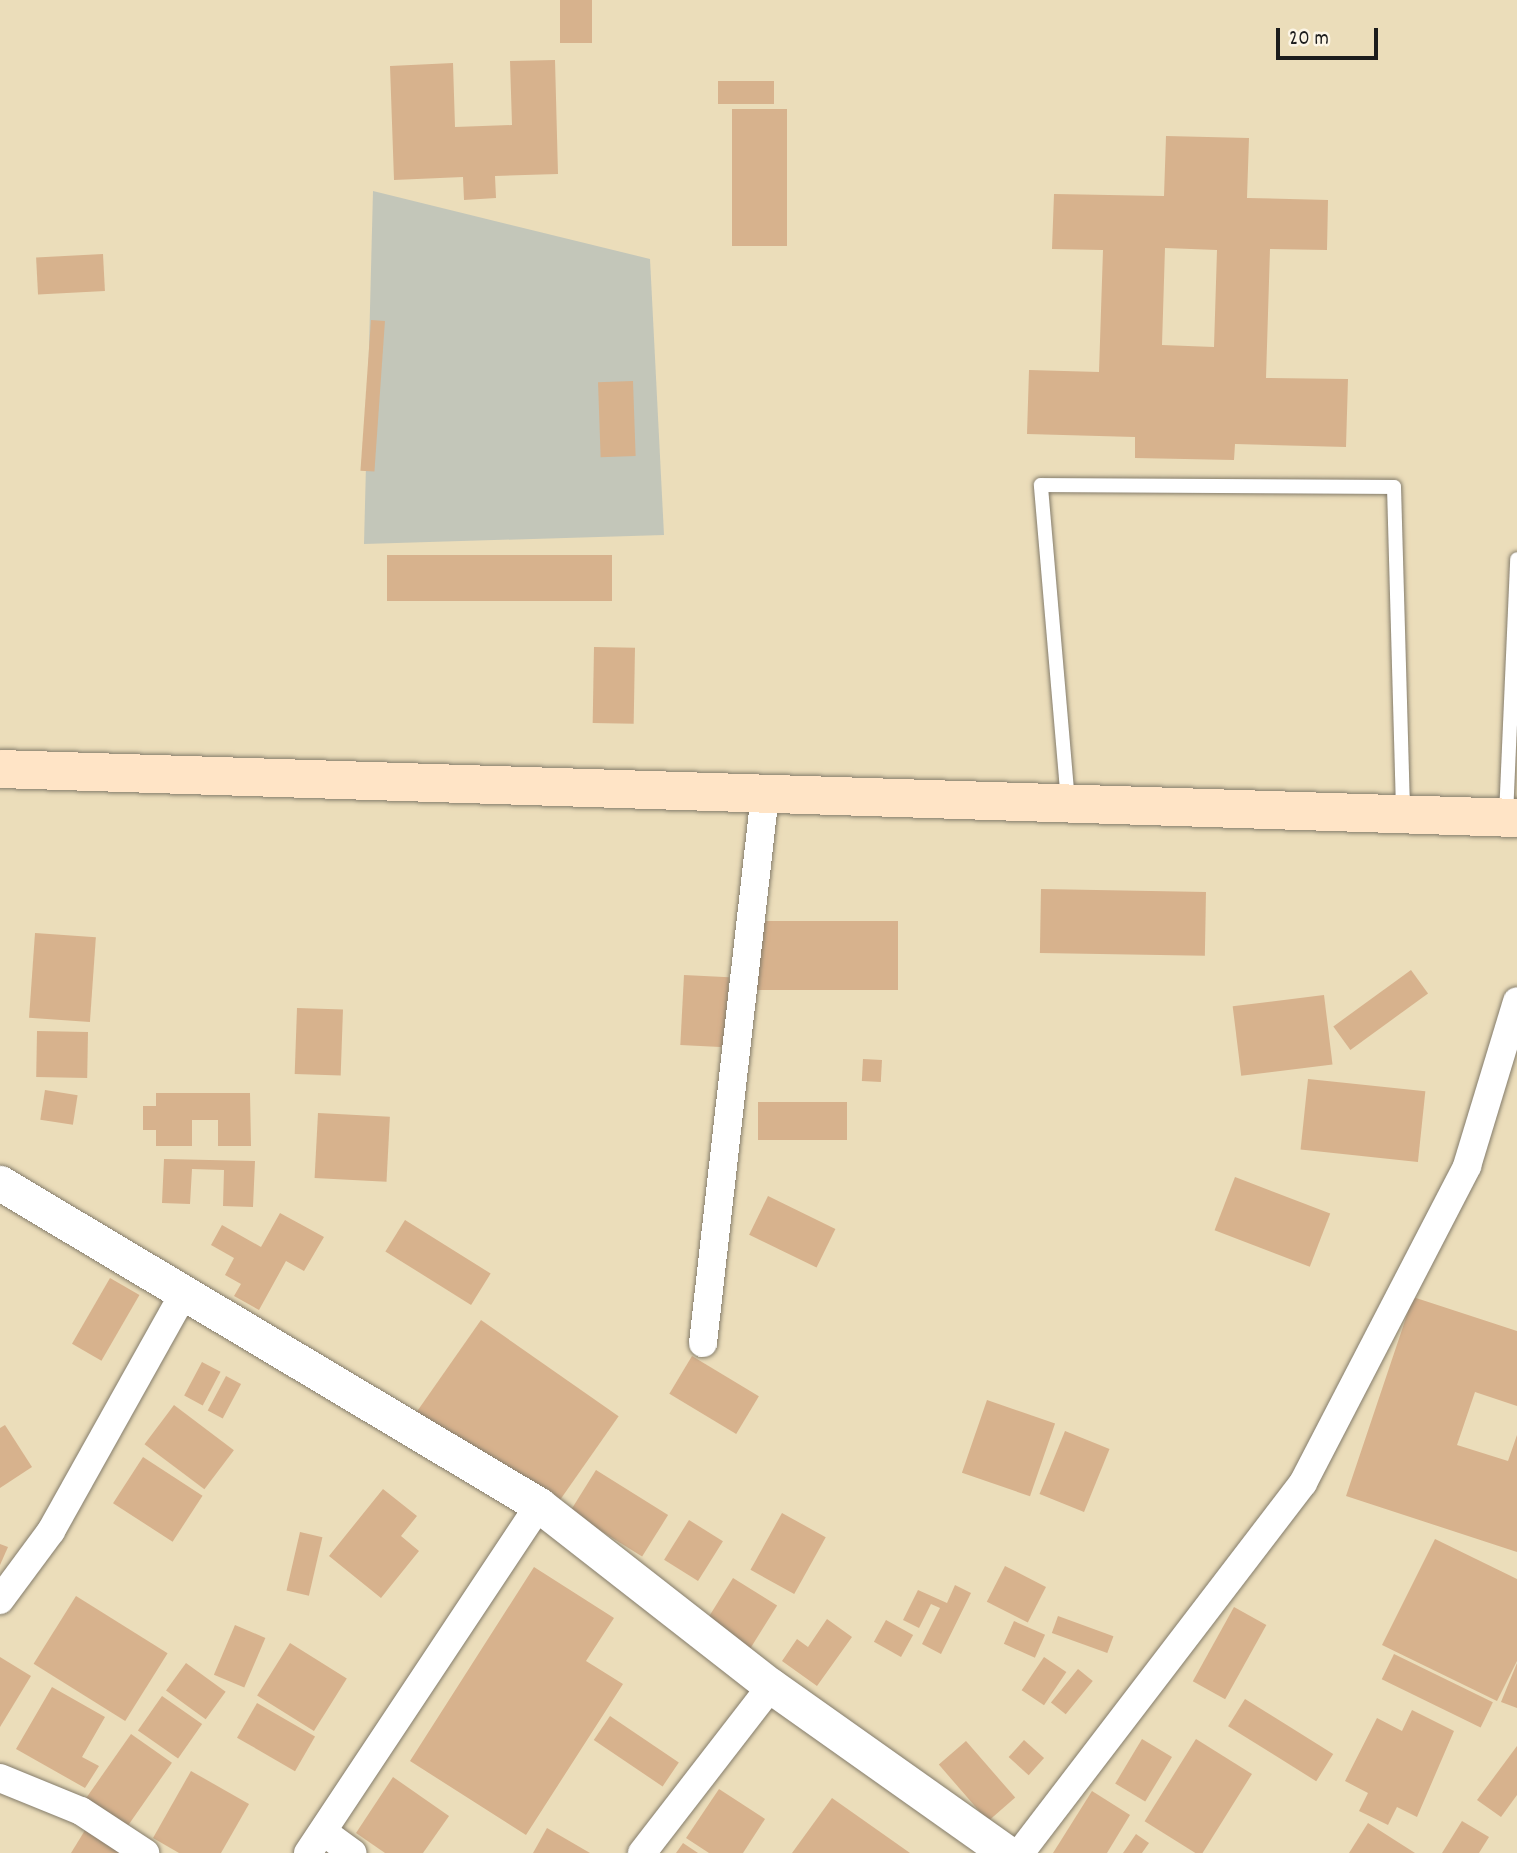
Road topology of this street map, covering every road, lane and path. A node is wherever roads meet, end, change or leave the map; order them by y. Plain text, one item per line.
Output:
1 (1517, 559) edge
2 (0, 769) edge
3 (765, 794) junction
4 (1068, 804) junction
5 (1402, 814) junction
6 (1512, 818) edge
7 (1517, 1001) edge
8 (0, 1184) edge
9 (185, 1292) junction
10 (703, 1343) dead end
11 (540, 1505) junction
12 (0, 1600) edge
13 (771, 1686) junction
14 (0, 1778) edge
15 (316, 1843) edge
16 (145, 1853) edge
17 (353, 1853) edge
18 (642, 1853) edge
19 (1007, 1853) edge
20 (1020, 1853) edge

1 - 6 lane
2 - 3 main road
3 - 4 main road
3 - 10 street
4 - 5 main road
4 - 5 lane
5 - 6 main road
7 - 20 street
8 - 9 street
9 - 11 street
9 - 12 street
11 - 13 street
11 - 15 street
13 - 18 street
13 - 19 street
14 - 16 street
15 - 17 street

